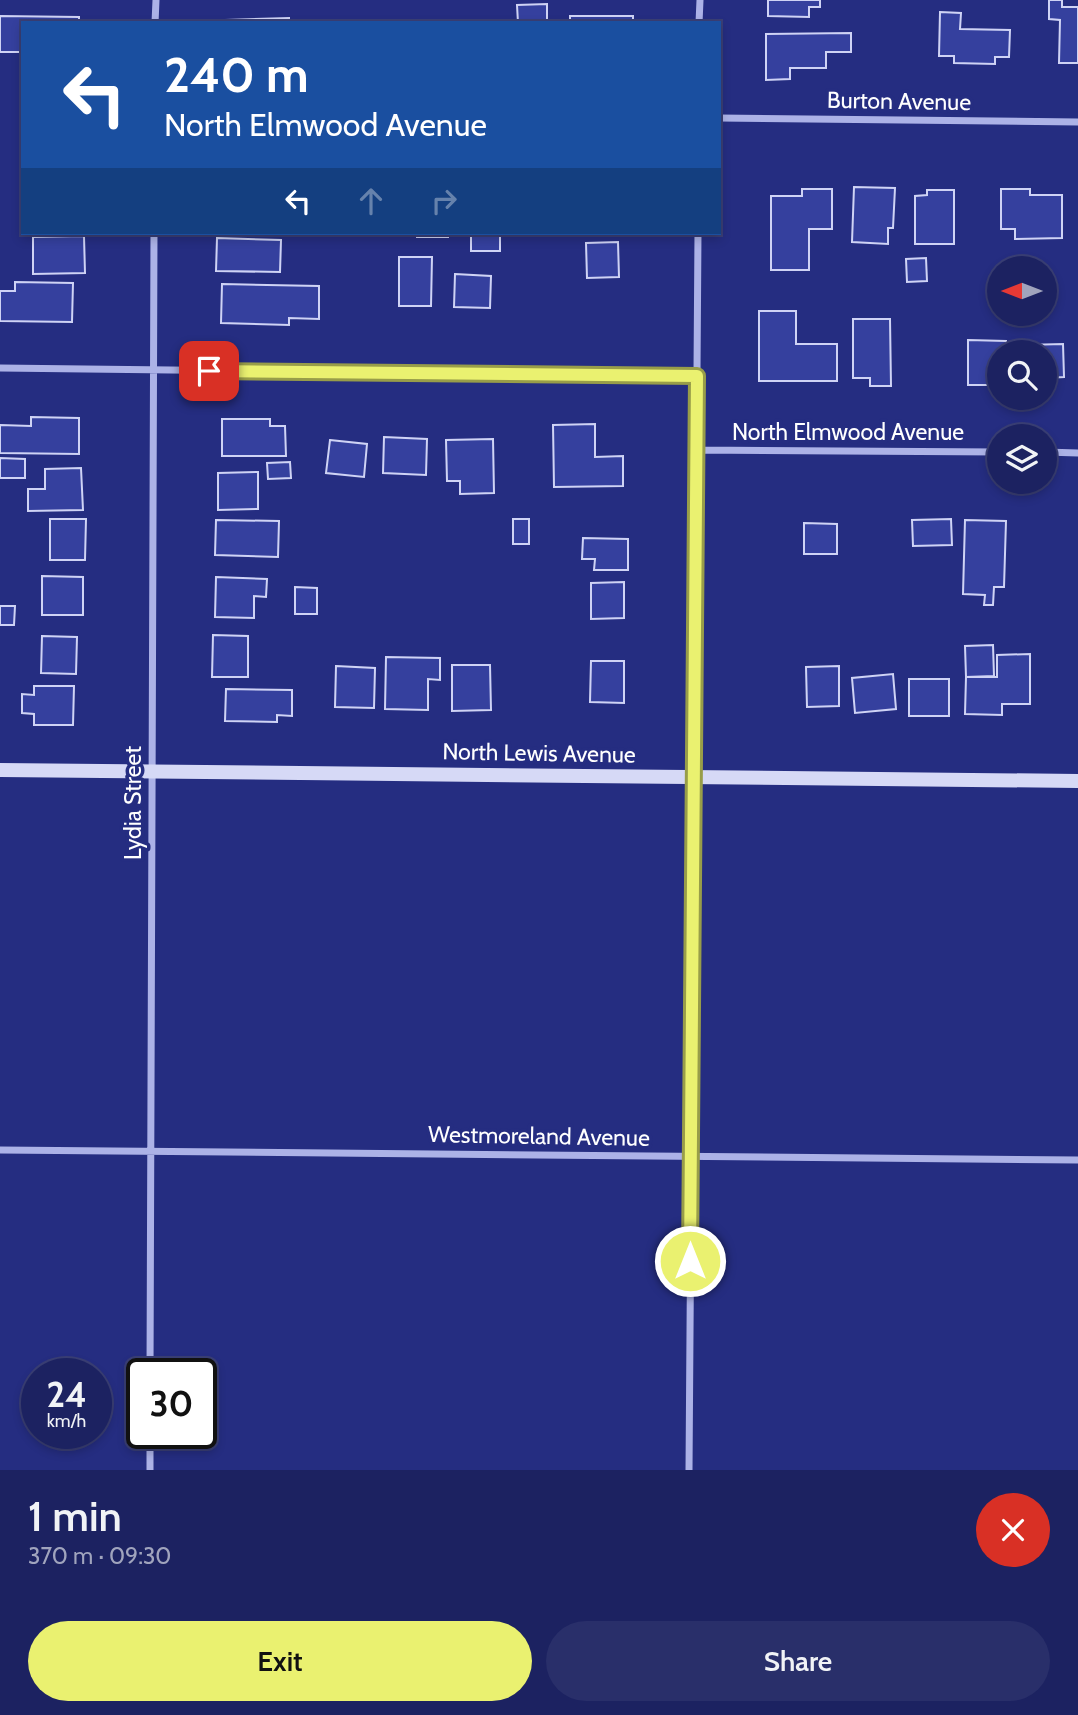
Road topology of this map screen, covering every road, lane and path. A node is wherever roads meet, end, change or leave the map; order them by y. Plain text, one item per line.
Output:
1 (156, 0) edge
2 (700, 0) edge
3 (155, 21) edge
4 (699, 21) edge
5 (721, 118) edge
6 (1078, 122) edge
7 (155, 235) edge
8 (698, 235) edge
9 (0, 368) edge
10 (154, 370) junction
11 (697, 376) junction
12 (696, 450) junction
13 (987, 452) edge
14 (1057, 452) edge
15 (1078, 453) edge
16 (0, 770) edge
17 (152, 772) junction
18 (694, 777) junction
19 (1078, 782) edge
20 (0, 1150) edge
21 (151, 1152) junction
22 (691, 1156) junction
23 (1078, 1160) edge
24 (150, 1358) edge
25 (150, 1449) edge
26 (150, 1470) edge
27 (689, 1470) edge

1 - 3 street
2 - 4 street
5 - 6 street, Burton Avenue
7 - 10 street, Lydia Street
8 - 11 street
9 - 10 street
10 - 11 street
10 - 17 street, Lydia Street
11 - 12 street
12 - 13 street, North Elmwood Avenue
12 - 18 street
14 - 15 street
16 - 17 main road, North Lewis Avenue
17 - 18 main road, North Lewis Avenue
17 - 21 street, Lydia Street
18 - 19 main road, North Lewis Avenue
18 - 22 street
20 - 21 street, Westmoreland Avenue
21 - 22 street, Westmoreland Avenue
21 - 24 street, Lydia Street
22 - 23 street, Westmoreland Avenue
22 - 27 street
25 - 26 street

